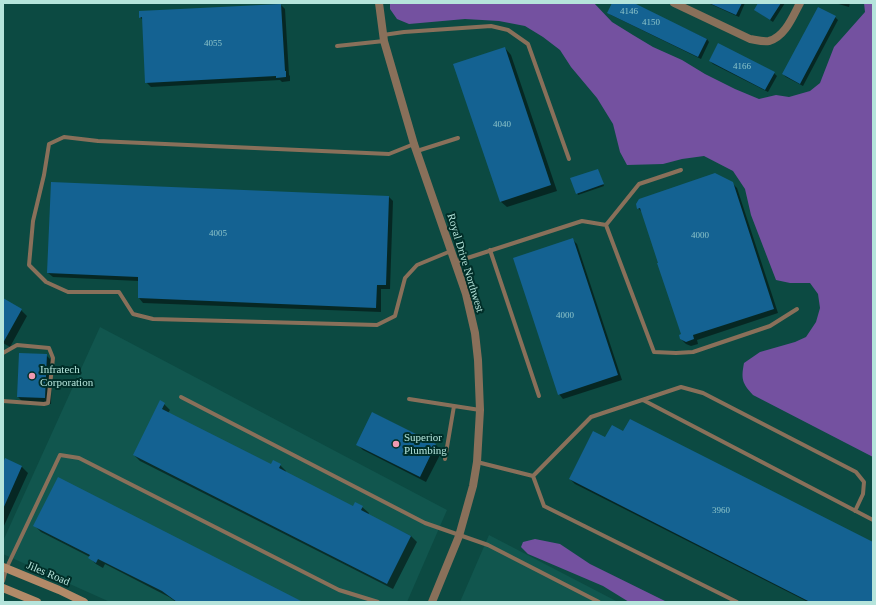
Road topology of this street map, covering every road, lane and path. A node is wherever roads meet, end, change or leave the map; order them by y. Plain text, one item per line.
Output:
1 (379, 3) edge
2 (674, 3) edge
3 (800, 3) edge
4 (384, 38) junction
5 (336, 46) dead end
6 (458, 138) dead end
7 (416, 147) junction
8 (569, 159) dead end
9 (681, 170) dead end
10 (606, 225) junction
11 (490, 250) junction
12 (451, 251) junction
13 (454, 262) junction
14 (797, 309) dead end
15 (3, 353) edge
16 (539, 396) dead end
17 (181, 397) dead end
18 (408, 399) dead end
19 (643, 400) junction
20 (3, 401) edge
21 (454, 406) junction
22 (480, 410) junction
23 (445, 459) dead end
24 (476, 462) junction
25 (533, 476) junction
26 (855, 511) junction
27 (873, 520) edge
28 (459, 536) junction
29 (4, 568) edge
30 (3, 581) edge
31 (3, 588) edge
32 (37, 602) edge
33 (84, 602) edge
34 (378, 602) edge
35 (432, 602) edge
36 (599, 602) edge
37 (737, 602) edge

1 - 4 street, Royal Drive Northwest
2 - 3 street
4 - 5 lane
4 - 7 street, Royal Drive Northwest
4 - 8 lane
6 - 7 lane
7 - 12 street, Royal Drive Northwest
7 - 12 lane
9 - 10 lane
10 - 11 lane
10 - 14 lane
11 - 13 lane
11 - 16 lane
12 - 13 street, Royal Drive Northwest
13 - 22 street, Royal Drive Northwest
15 - 20 lane
17 - 28 lane
18 - 21 lane
19 - 25 lane
19 - 26 lane
19 - 26 lane
21 - 22 lane
21 - 23 lane
22 - 24 street, Royal Drive Northwest
24 - 25 lane
24 - 28 street, Royal Drive Northwest
25 - 37 lane
26 - 27 lane
28 - 35 street, Royal Drive Northwest
28 - 36 lane
29 - 30 lane
29 - 33 street, Jiles Road
29 - 34 lane
31 - 32 street

